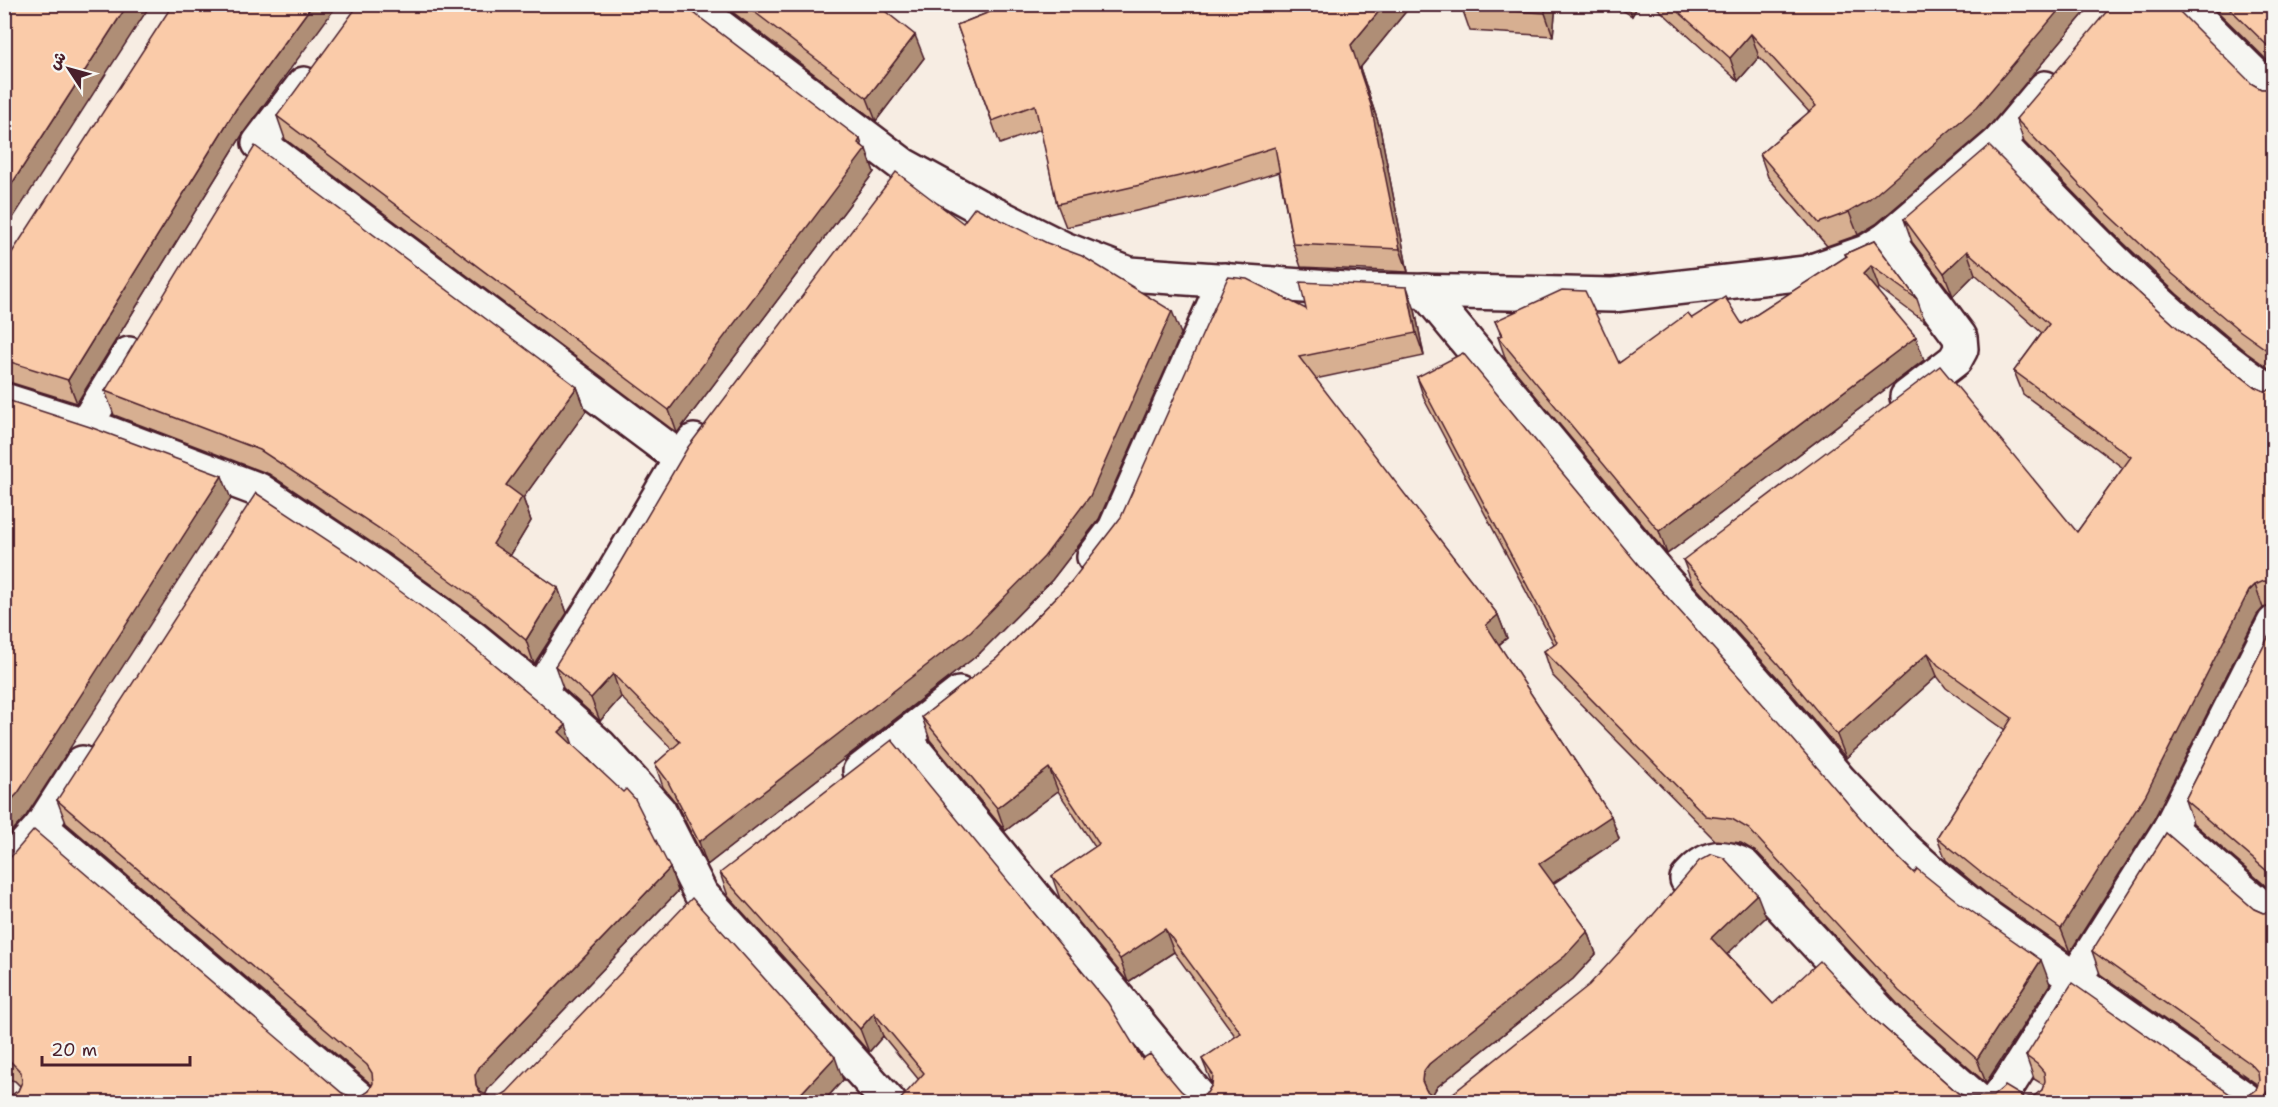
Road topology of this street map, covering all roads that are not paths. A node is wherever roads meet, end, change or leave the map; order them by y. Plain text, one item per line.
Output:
1 (690, 4) edge
2 (2183, 4) edge
3 (320, 63) edge
4 (2063, 68) edge
5 (2274, 94) edge
6 (1999, 143) junction
7 (1887, 239) junction
8 (1225, 280) junction
9 (1425, 291) junction
10 (147, 325) edge
11 (2274, 395) edge
12 (4, 400) edge
13 (1880, 417) edge
14 (709, 421) edge
15 (85, 426) junction
16 (681, 459) junction
17 (259, 490) junction
18 (240, 520) edge
19 (1692, 559) edge
20 (1664, 580) junction
21 (1073, 584) edge
22 (2274, 623) edge
23 (983, 675) edge
24 (539, 692) junction
25 (99, 738) edge
26 (904, 738) junction
27 (839, 787) edge
28 (41, 827) junction
29 (2169, 828) junction
30 (4, 869) edge
31 (729, 873) edge
32 (701, 894) junction
33 (1664, 906) edge
34 (2274, 918) edge
35 (677, 919) edge
36 (2074, 979) junction
37 (2002, 1093) edge
38 (363, 1102) edge
39 (889, 1102) edge
40 (1203, 1102) edge
41 (1979, 1102) edge
42 (2035, 1102) edge
43 (2249, 1102) edge

1 - 8 street
2 - 5 street
3 - 16 street
4 - 6 street
6 - 7 street
6 - 11 street
7 - 9 street
7 - 13 street
8 - 9 street
8 - 21 street
9 - 20 street
10 - 15 street
12 - 15 street
14 - 16 street
15 - 17 street
16 - 24 street
17 - 18 street
17 - 24 street
19 - 20 street
20 - 36 street
22 - 29 street
23 - 26 street
24 - 32 street
25 - 28 street
26 - 27 street
26 - 40 street
28 - 30 street
28 - 38 street
29 - 34 street
29 - 36 street
31 - 32 street
32 - 35 street
32 - 39 street
33 - 41 street
36 - 37 street
36 - 43 street
37 - 42 street

